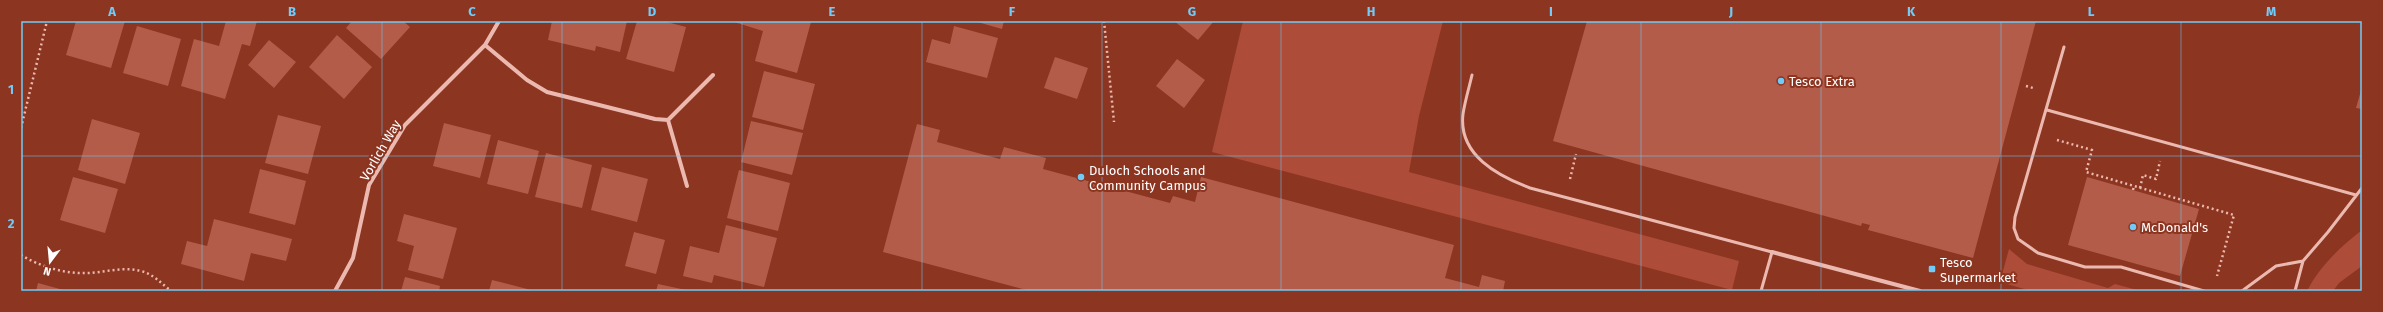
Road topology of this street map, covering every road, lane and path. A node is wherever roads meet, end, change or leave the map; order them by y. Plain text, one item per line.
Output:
1 (47, 21) edge
2 (499, 21) edge
3 (1104, 21) edge
4 (485, 45) junction
5 (2064, 47) dead end
6 (713, 75) dead end
7 (1472, 75) dead end
8 (2047, 110) junction
9 (668, 120) junction
10 (1114, 122) dead end
11 (21, 128) edge
12 (2039, 135) junction
13 (1576, 154) dead end
14 (2160, 160) dead end
15 (687, 186) dead end
16 (2134, 186) junction
17 (2140, 188) junction
18 (2362, 188) edge
19 (2133, 190) dead end
20 (2356, 195) junction
21 (1565, 197) junction
22 (1772, 252) junction
23 (21, 255) edge
24 (2303, 261) junction
25 (2214, 283) dead end
26 (171, 291) edge
27 (335, 291) edge
28 (1761, 291) edge
29 (1920, 291) edge
30 (2204, 291) edge
31 (2242, 291) edge
32 (2295, 291) edge

1 - 11 path
2 - 4 street, Vorlich Way
3 - 10 path
4 - 9 street
4 - 27 street, Vorlich Way
5 - 8 lane
6 - 9 street
7 - 21 lane
8 - 12 lane
8 - 20 lane
9 - 15 street
12 - 16 path
12 - 30 lane
13 - 21 path
14 - 17 path
16 - 17 path
16 - 19 path
17 - 25 path
18 - 20 lane
20 - 24 lane
21 - 22 lane
22 - 28 lane
22 - 29 street
23 - 26 path
24 - 31 lane
24 - 32 lane

